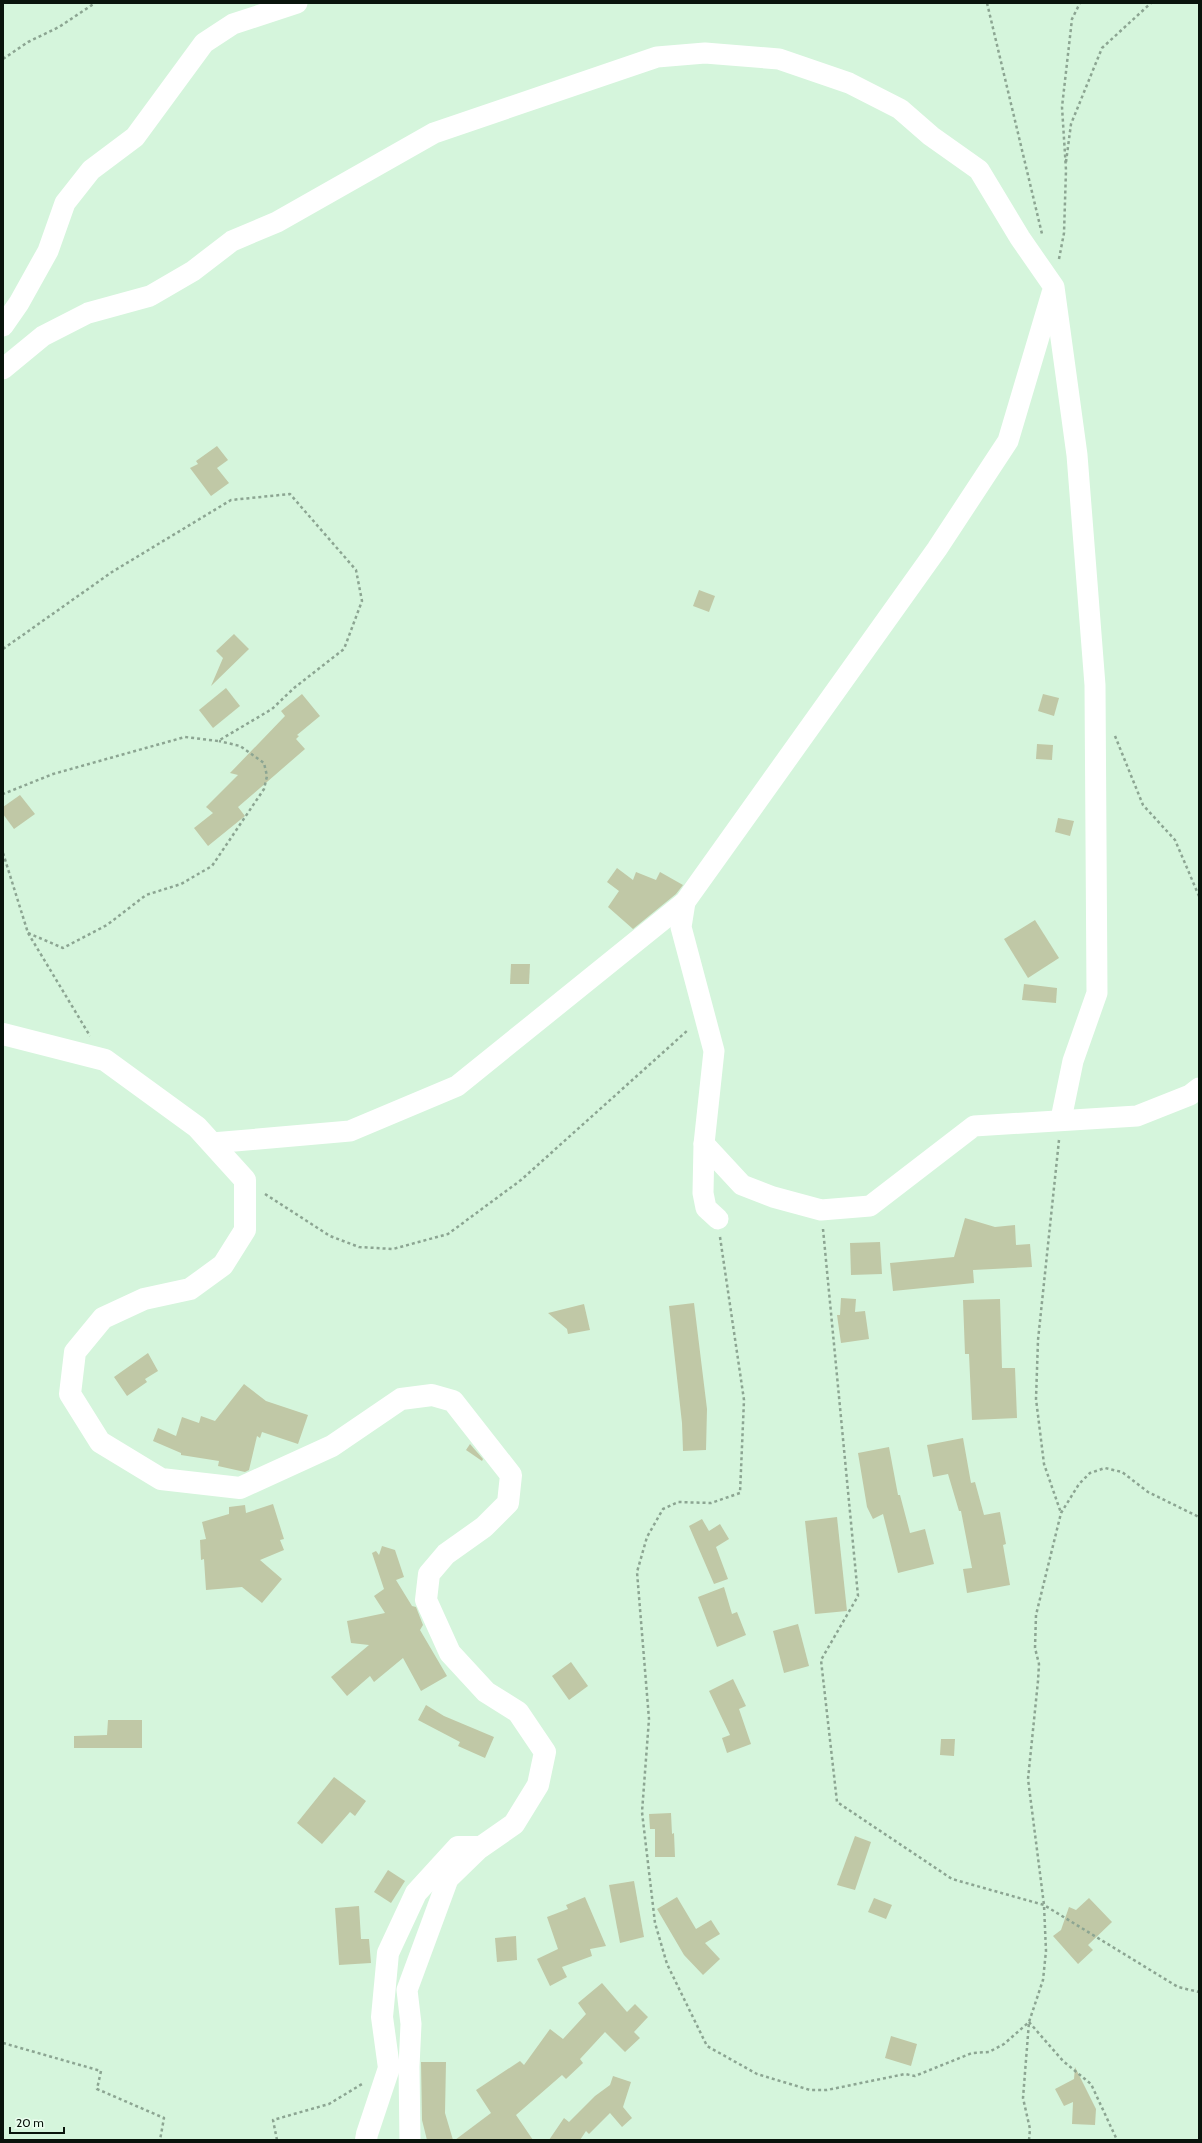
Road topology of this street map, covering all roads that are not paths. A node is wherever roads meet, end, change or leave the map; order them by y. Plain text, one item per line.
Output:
1 (297, 3) edge
2 (1054, 287) junction
3 (3, 326) edge
4 (3, 369) edge
5 (685, 902) junction
6 (3, 1034) edge
7 (1199, 1088) edge
8 (1061, 1120) junction
9 (212, 1143) junction
10 (704, 1144) junction
11 (718, 1219) road end
12 (481, 1847) junction
13 (411, 2135) edge
14 (366, 2140) edge

1 - 3 street
2 - 4 street
2 - 5 street
2 - 8 street
5 - 9 street
5 - 10 street
6 - 9 street
7 - 8 street
8 - 10 street
9 - 12 street
10 - 11 street
12 - 13 street
12 - 14 street

